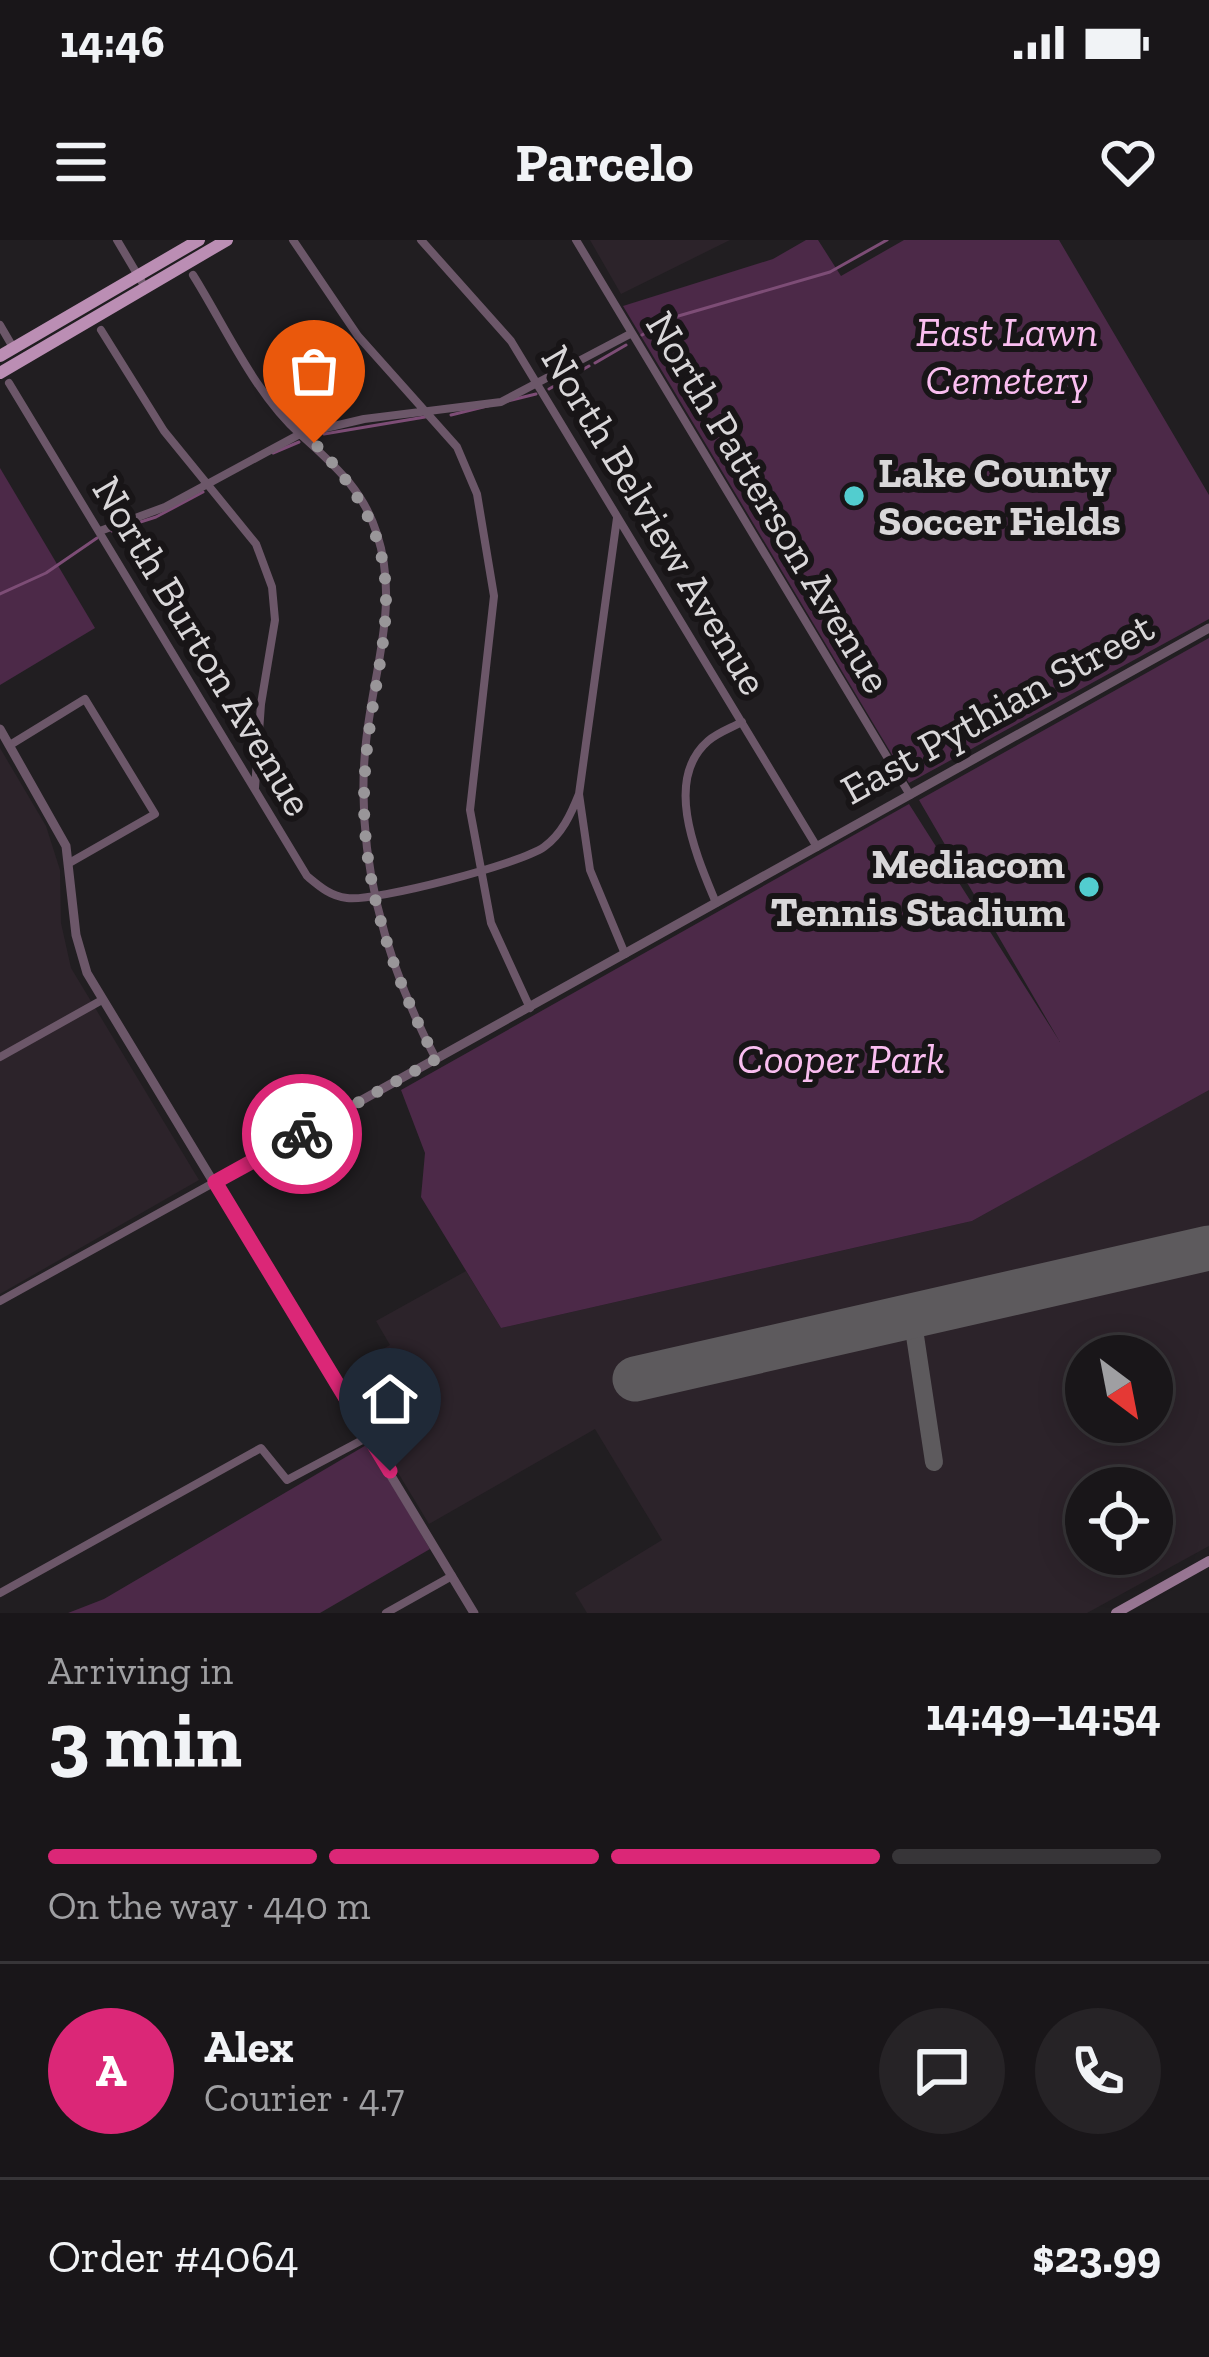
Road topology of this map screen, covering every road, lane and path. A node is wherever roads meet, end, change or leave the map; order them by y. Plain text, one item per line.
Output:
1 (117, 240) edge
2 (199, 240) edge
3 (227, 240) edge
4 (293, 240) edge
5 (421, 240) edge
6 (576, 240) edge
7 (193, 275) dead end
8 (143, 283) junction
9 (0, 325) edge
10 (101, 330) dead end
11 (632, 333) junction
12 (18, 355) junction
13 (0, 356) edge
14 (5, 378) edge
15 (539, 386) junction
16 (431, 413) junction
17 (300, 434) junction
18 (206, 484) junction
19 (617, 516) junction
20 (100, 531) junction
21 (1209, 628) edge
22 (742, 722) junction
23 (0, 729) edge
24 (10, 745) junction
25 (257, 762) junction
26 (242, 766) junction
27 (255, 788) junction
28 (580, 794) junction
29 (910, 795) junction
30 (582, 822) junction
31 (566, 824) junction
32 (817, 847) junction
33 (71, 862) junction
34 (479, 873) junction
35 (375, 896) junction
36 (716, 903) junction
37 (625, 954) junction
38 (102, 1000) junction
39 (530, 1008) junction
40 (0, 1058) edge
41 (436, 1059) junction
42 (215, 1182) junction
43 (0, 1301) edge
44 (369, 1436) junction
45 (1209, 1562) edge
46 (452, 1576) junction
47 (0, 1593) edge
48 (1120, 1612) edge
49 (386, 1613) edge
50 (474, 1613) edge

1 - 8 street
2 - 8 main road
3 - 8 main road
4 - 16 street
5 - 15 street, North Belview Avenue
6 - 11 street, North Patterson Avenue
7 - 17 street
8 - 12 main road
9 - 12 street
10 - 18 street
11 - 15 street
11 - 29 street, North Patterson Avenue
12 - 13 main road
12 - 14 main road
14 - 20 street, North Burton Avenue
15 - 16 street
15 - 19 street, North Belview Avenue
16 - 17 street
16 - 34 street
17 - 18 street
17 - 35 street
18 - 20 street
18 - 25 street
19 - 22 street, North Belview Avenue
19 - 28 street
20 - 26 street, North Burton Avenue
21 - 29 street, East Pythian Street
22 - 32 street, North Belview Avenue
22 - 36 street
23 - 24 street
24 - 33 street
24 - 33 street
25 - 26 street
25 - 27 street
26 - 27 street, North Burton Avenue
27 - 35 street, North Burton Avenue
28 - 30 street
28 - 31 street
29 - 32 street, East Pythian Street
30 - 31 street
30 - 37 street
31 - 34 street
32 - 36 street, East Pythian Street
33 - 38 street
34 - 35 street
34 - 39 street
35 - 41 street
36 - 37 street, East Pythian Street
37 - 39 street, East Pythian Street
38 - 40 street
38 - 42 street
39 - 41 street, East Pythian Street
41 - 42 street, East Pythian Street
42 - 43 street, East Pythian Street
42 - 44 street
44 - 46 street
44 - 47 street
45 - 48 main road
46 - 49 street
46 - 50 street

